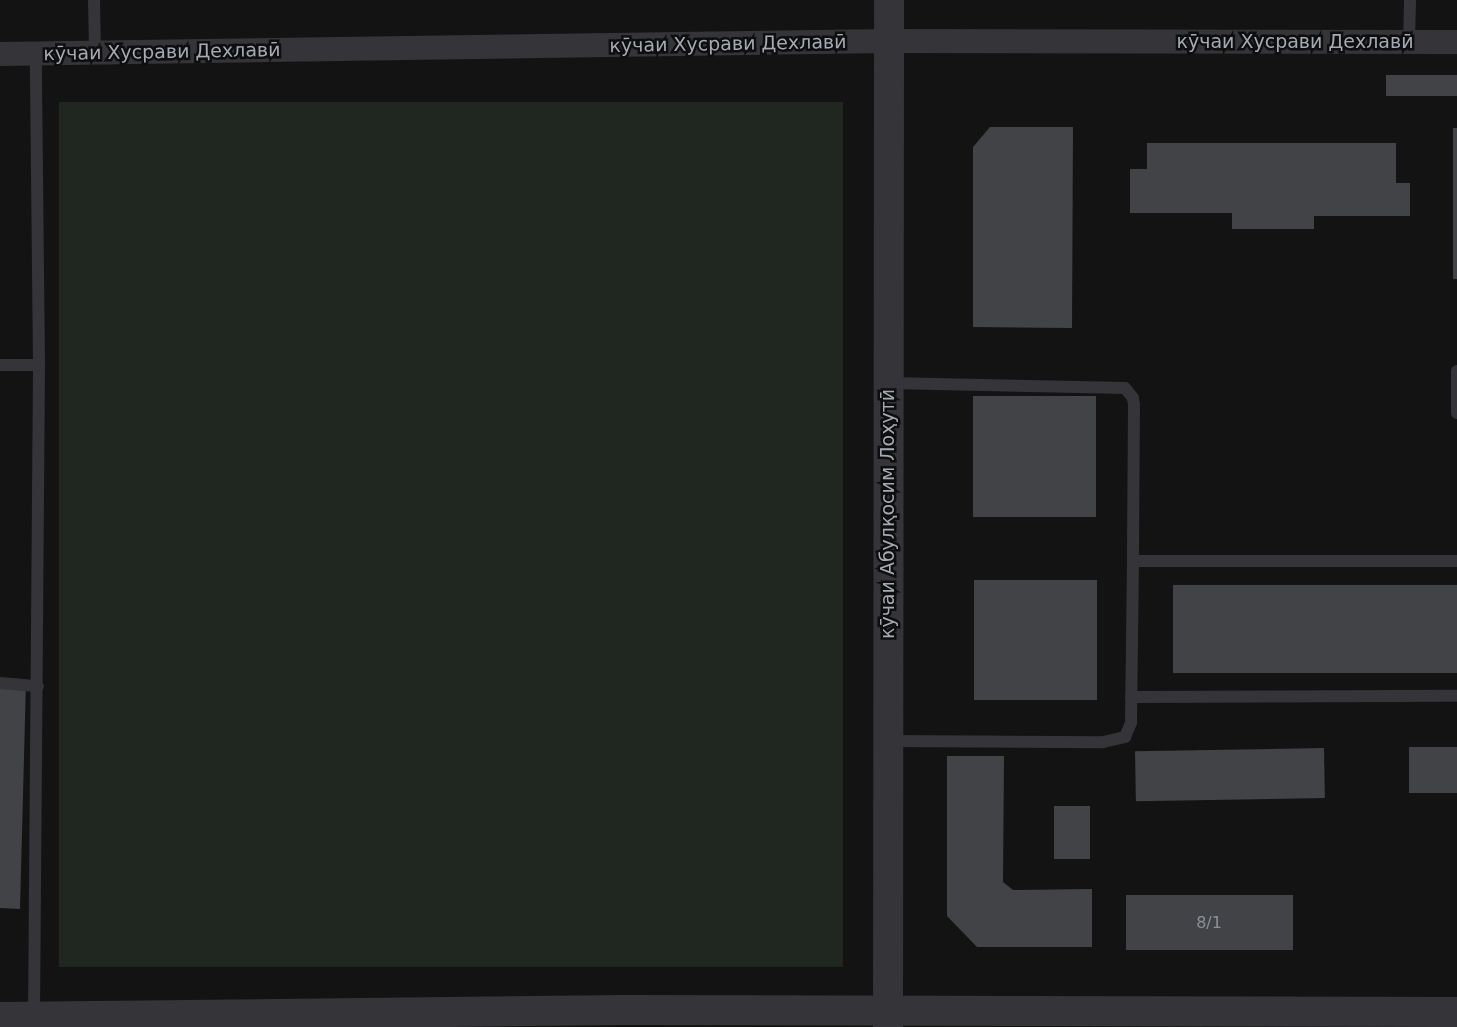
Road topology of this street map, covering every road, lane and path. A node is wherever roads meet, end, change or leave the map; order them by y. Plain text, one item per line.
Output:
1 (94, 0) edge
2 (888, 0) edge
3 (1410, 0) edge
4 (888, 41) junction
5 (1409, 42) junction
6 (1457, 43) edge
7 (95, 53) junction
8 (0, 54) edge
9 (36, 54) junction
10 (0, 365) edge
11 (39, 365) junction
12 (1457, 371) edge
13 (888, 383) junction
14 (1457, 413) edge
15 (1133, 561) junction
16 (1457, 561) edge
17 (0, 683) edge
18 (38, 686) junction
19 (1457, 696) edge
20 (1131, 697) junction
21 (888, 741) junction
22 (1457, 1012) edge
23 (0, 1017) edge
24 (34, 1018) junction
25 (623, 1018) edge
26 (888, 1019) edge
27 (1305, 1020) edge
28 (185, 1022) edge

1 - 7 lane
2 - 4 street, кӯчаи Абулқосим Лоҳутӣ
3 - 5 lane
4 - 5 street, кӯчаи Хусрави Дехлавӣ
4 - 7 street, кӯчаи Хусрави Дехлавӣ
4 - 13 street, кӯчаи Абулқосим Лоҳутӣ
5 - 6 street, кӯчаи Хусрави Дехлавӣ
7 - 9 street, кӯчаи Хусрави Дехлавӣ
8 - 9 street, кӯчаи Хусрави Дехлавӣ
9 - 11 lane
10 - 11 lane
11 - 18 lane
12 - 14 lane
13 - 15 lane
13 - 21 street, кӯчаи Абулқосим Лоҳутӣ
15 - 16 lane
15 - 20 lane
17 - 18 lane
18 - 24 lane
19 - 20 lane
20 - 21 lane
21 - 26 street, кӯчаи Абулқосим Лоҳутӣ
22 - 27 street
23 - 24 street
24 - 28 street
25 - 26 street
25 - 28 street
26 - 27 street

